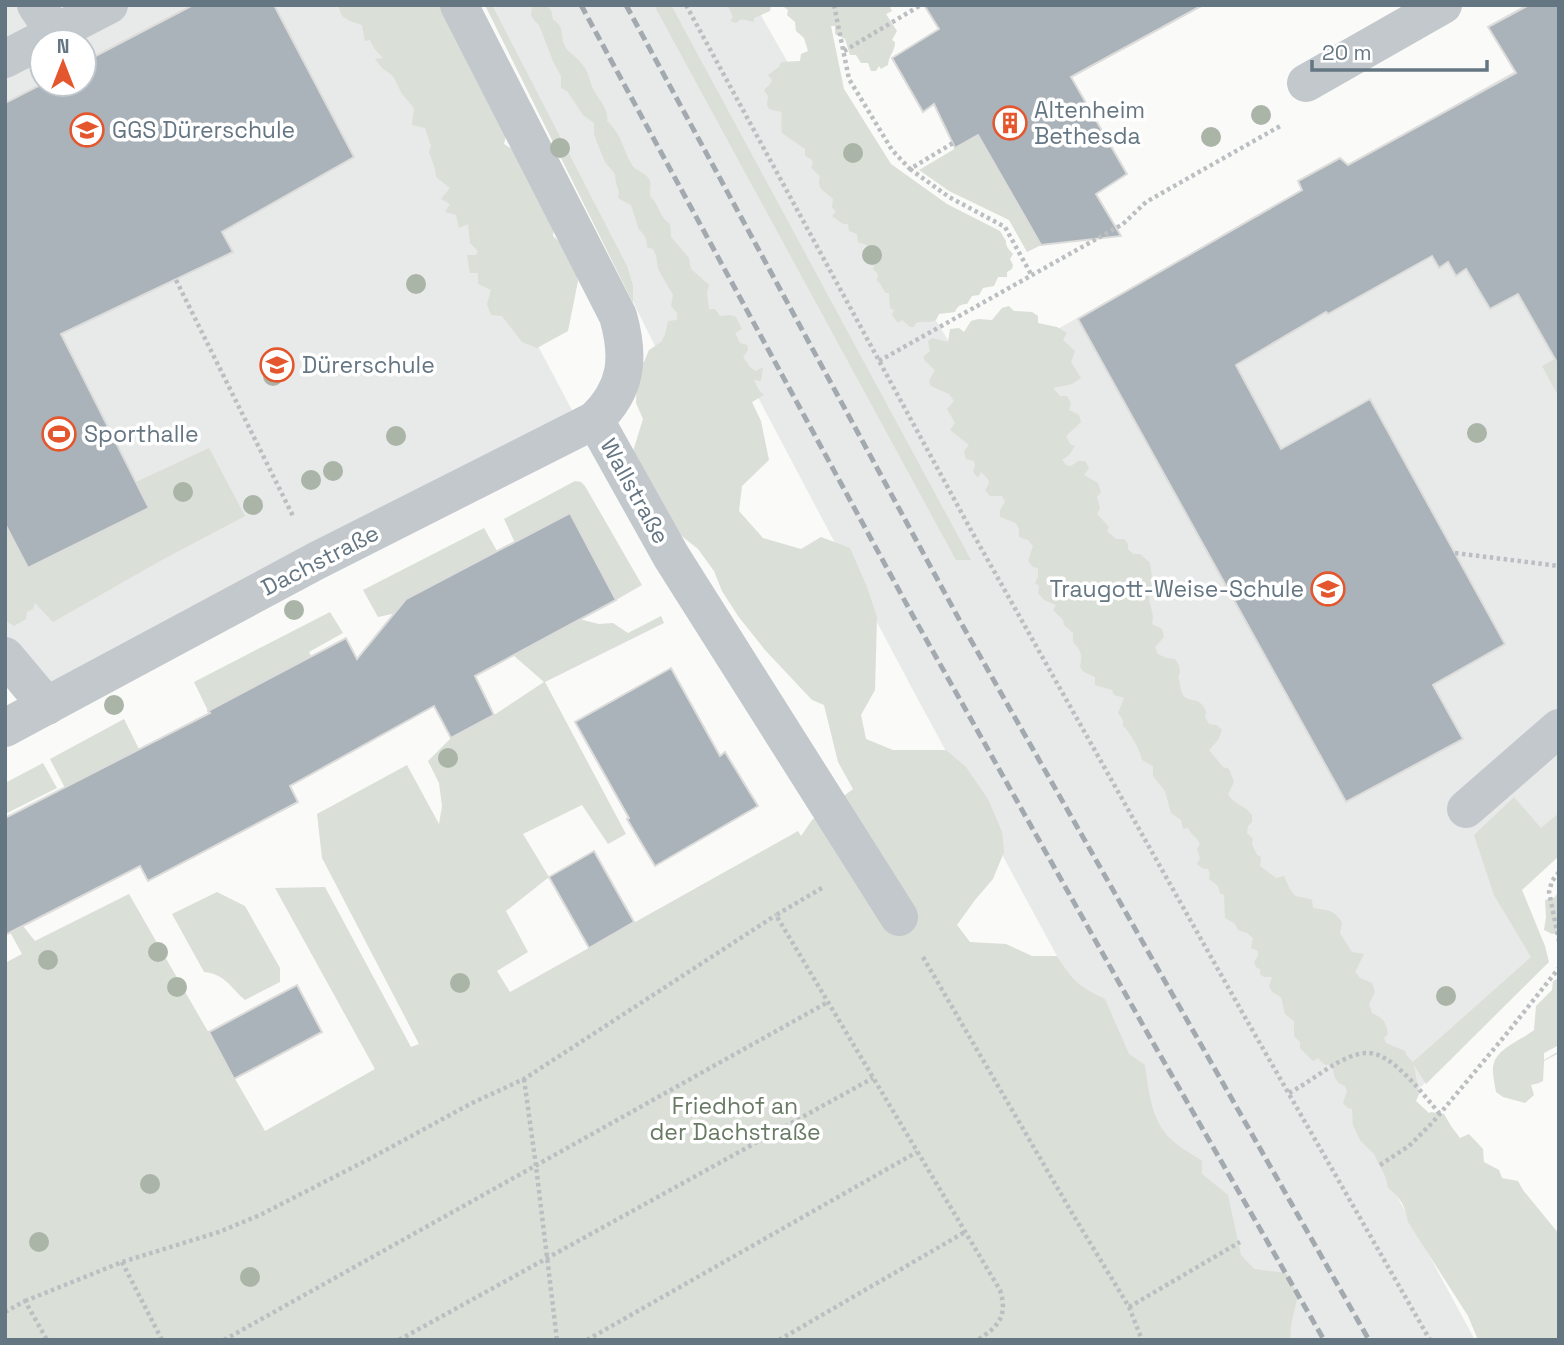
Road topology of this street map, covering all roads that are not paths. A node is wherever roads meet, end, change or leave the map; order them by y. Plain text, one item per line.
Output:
1 (109, 5) edge
2 (459, 5) edge
3 (1443, 5) edge
4 (46, 19) edge
5 (5, 59) edge
6 (1306, 83) road end
7 (595, 420) junction
8 (5, 656) edge
9 (47, 706) junction
10 (1559, 727) edge
11 (5, 728) edge
12 (1466, 809) dead end
13 (900, 917) road end

1 - 4 street
2 - 7 street, Wallstraße
3 - 6 street
4 - 5 street
7 - 9 street, Dachstraße
7 - 13 street, Wallstraße
8 - 9 street
9 - 11 street, Dachstraße
10 - 12 street

